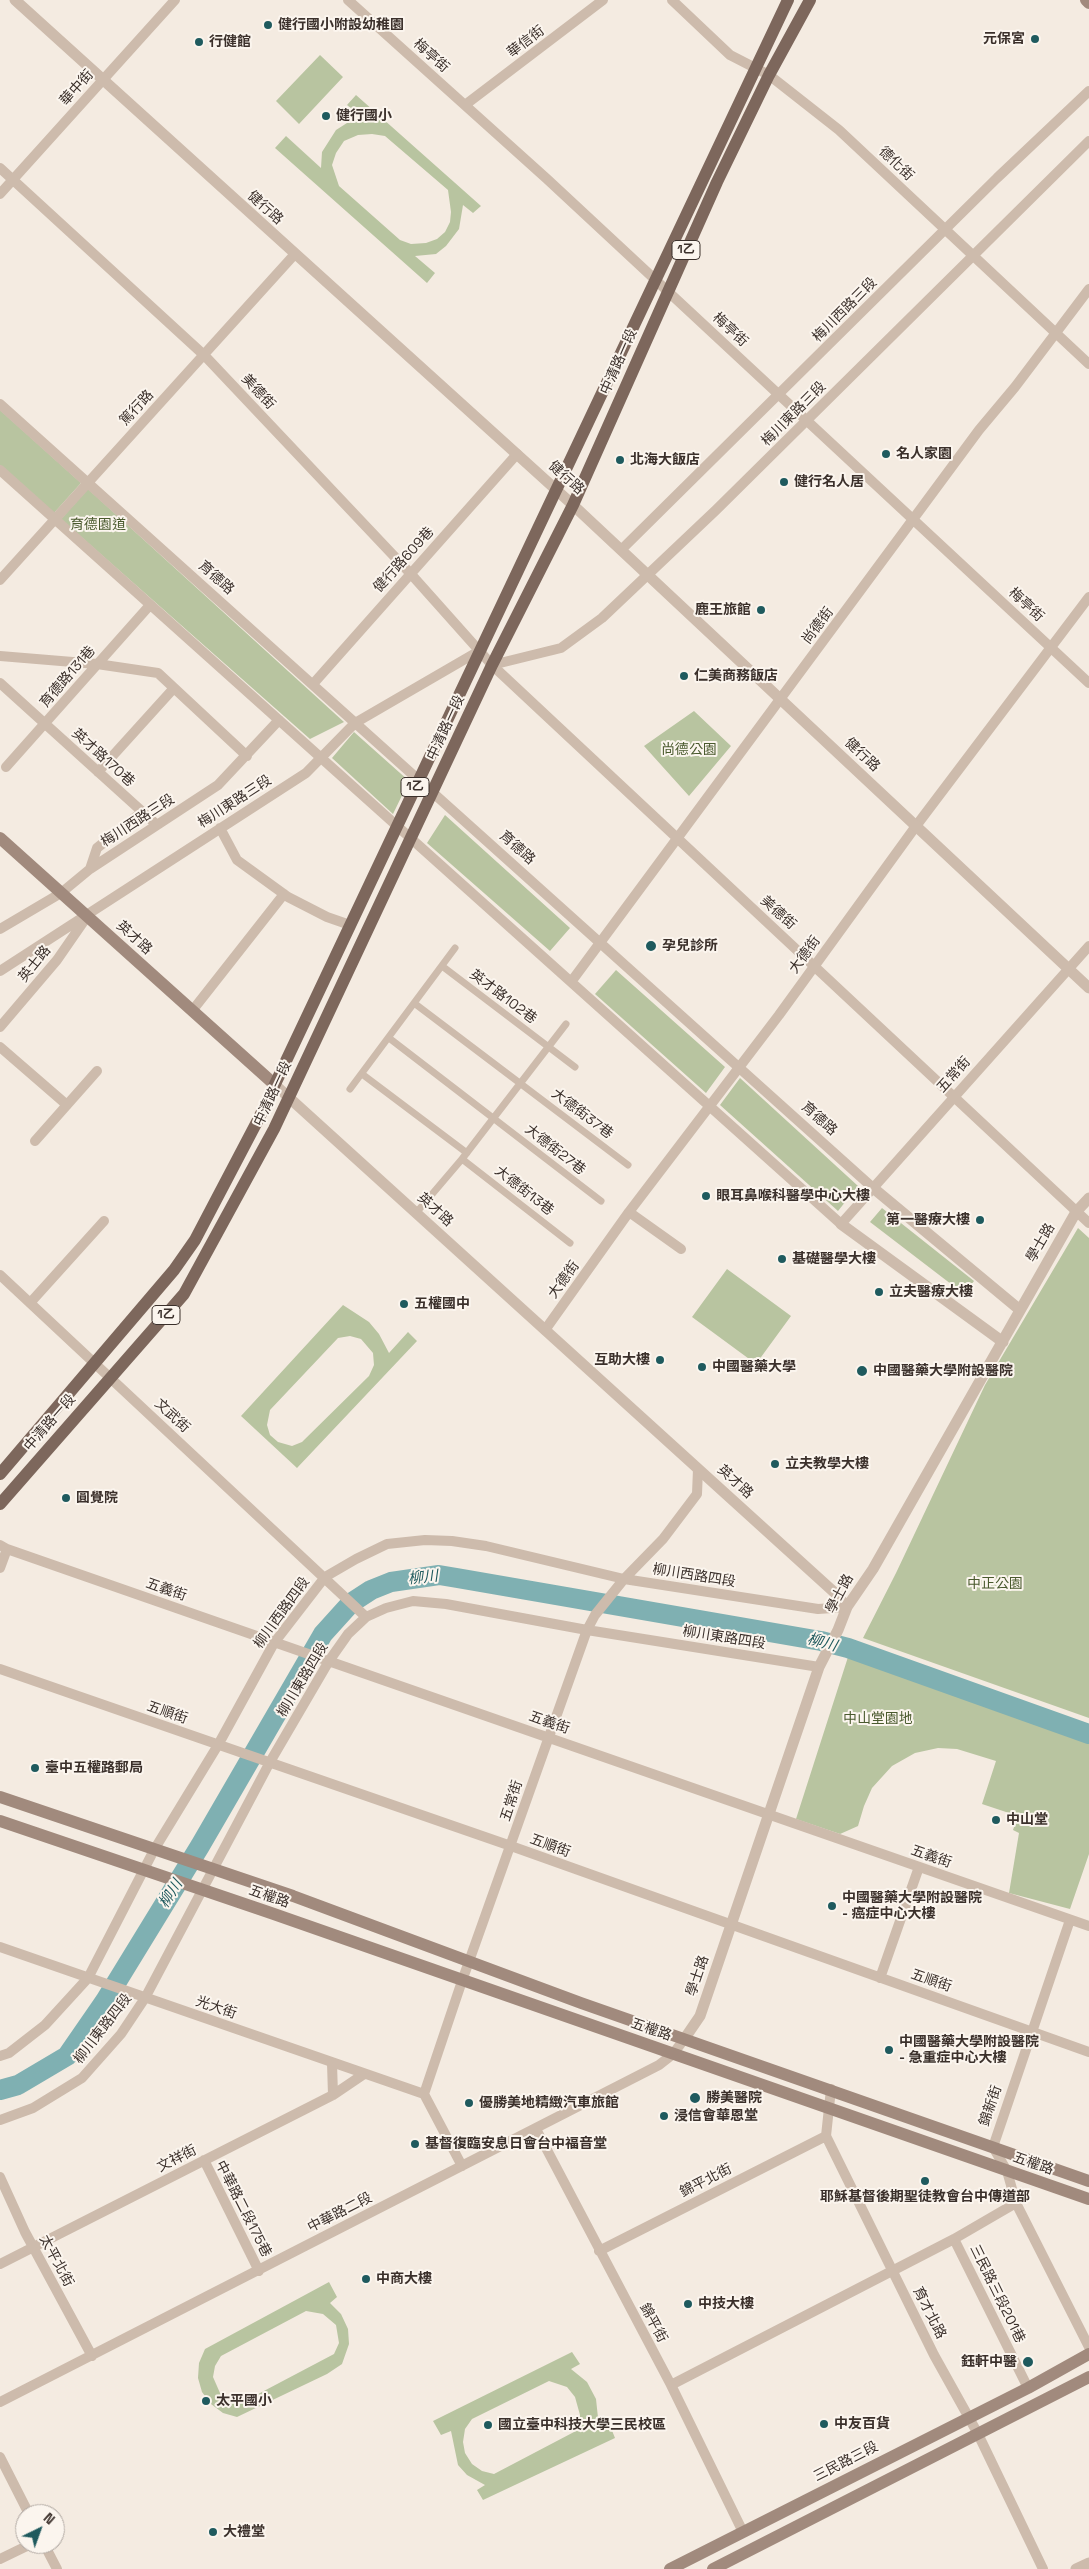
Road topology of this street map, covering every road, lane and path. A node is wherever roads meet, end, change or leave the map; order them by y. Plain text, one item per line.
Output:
1 (14, 0) edge
2 (175, 0) edge
3 (348, 0) edge
4 (603, 0) edge
5 (672, 0) edge
6 (788, 0) edge
7 (810, 0) edge
8 (1086, 0) edge
9 (1089, 3) edge
10 (754, 68) junction
11 (769, 74) junction
12 (103, 80) junction
13 (1089, 92) edge
14 (465, 105) junction
15 (1089, 141) edge
16 (0, 168) edge
17 (13, 179) junction
18 (0, 194) edge
19 (946, 230) junction
20 (294, 255) junction
21 (974, 256) junction
22 (656, 280) junction
23 (1089, 289) edge
24 (667, 290) junction
25 (1056, 333) junction
26 (205, 356) junction
27 (1089, 364) edge
28 (779, 394) junction
29 (0, 404) edge
30 (807, 421) junction
31 (517, 454) junction
32 (0, 470) edge
33 (88, 482) junction
34 (555, 489) junction
35 (573, 505) junction
36 (55, 519) junction
37 (914, 521) junction
38 (621, 550) junction
39 (410, 573) junction
40 (648, 575) junction
41 (0, 580) edge
42 (1089, 597) edge
43 (150, 605) junction
44 (1051, 647) junction
45 (479, 651) junction
46 (0, 656) edge
47 (97, 664) junction
48 (492, 665) junction
49 (0, 683) edge
50 (1089, 683) edge
51 (312, 684) junction
52 (174, 688) junction
53 (781, 699) junction
54 (279, 720) junction
55 (355, 722) junction
56 (45, 724) junction
57 (247, 756) junction
58 (321, 758) junction
59 (6, 767) dead end
60 (98, 772) junction
61 (418, 779) junction
62 (433, 792) junction
63 (142, 812) junction
64 (158, 825) junction
65 (396, 826) junction
66 (916, 826) junction
67 (220, 828) junction
68 (0, 838) edge
69 (411, 838) junction
70 (677, 840) junction
71 (90, 868) junction
72 (61, 893) junction
73 (284, 894) junction
74 (87, 916) junction
75 (350, 925) junction
76 (0, 929) edge
77 (601, 943) junction
78 (1089, 946) edge
79 (455, 948) dead end
80 (815, 964) junction
81 (442, 966) junction
82 (1068, 969) junction
83 (0, 971) edge
84 (571, 982) junction
85 (1089, 988) edge
86 (414, 1003) junction
87 (192, 1011) junction
88 (566, 1024) dead end
89 (0, 1027) edge
90 (389, 1038) junction
91 (549, 1047) junction
92 (0, 1048) edge
93 (738, 1066) junction
94 (575, 1067) dead end
95 (97, 1070) dead end
96 (362, 1074) junction
97 (274, 1084) junction
98 (521, 1084) junction
99 (350, 1090) dead end
100 (954, 1096) junction
101 (288, 1097) junction
102 (66, 1105) junction
103 (709, 1106) junction
104 (494, 1118) junction
105 (35, 1141) dead end
106 (465, 1156) junction
107 (628, 1165) dead end
108 (872, 1187) junction
109 (1089, 1198) edge
110 (601, 1201) dead end
111 (629, 1212) junction
112 (1076, 1212) junction
113 (416, 1213) junction
114 (104, 1222) dead end
115 (1089, 1223) edge
116 (841, 1224) junction
117 (570, 1242) dead end
118 (681, 1248) dead end
119 (0, 1275) edge
120 (30, 1303) junction
121 (1020, 1310) junction
122 (545, 1330) junction
123 (1002, 1342) junction
124 (95, 1364) junction
125 (110, 1377) junction
126 (698, 1469) junction
127 (0, 1474) edge
128 (0, 1504) edge
129 (3, 1547) edge
130 (0, 1568) edge
131 (325, 1577) junction
132 (624, 1579) junction
133 (846, 1607) junction
134 (366, 1617) junction
135 (587, 1630) junction
136 (277, 1643) junction
137 (329, 1661) junction
138 (819, 1667) junction
139 (0, 1669) edge
140 (548, 1737) junction
141 (223, 1746) junction
142 (270, 1762) junction
143 (0, 1797) edge
144 (769, 1815) junction
145 (0, 1821) edge
146 (511, 1846) junction
147 (154, 1850) junction
148 (919, 1867) junction
149 (143, 1870) junction
150 (214, 1870) junction
151 (203, 1890) junction
152 (1070, 1920) junction
153 (731, 1925) junction
154 (1089, 1926) edge
155 (0, 1947) edge
156 (469, 1960) junction
157 (880, 1978) junction
158 (93, 1980) junction
159 (462, 1980) junction
160 (145, 1998) junction
161 (1032, 2031) junction
162 (685, 2038) junction
163 (1089, 2052) edge
164 (673, 2054) junction
165 (0, 2056) edge
166 (332, 2063) junction
167 (364, 2074) junction
168 (830, 2089) junction
169 (424, 2094) junction
170 (333, 2095) junction
171 (828, 2108) junction
172 (0, 2120) edge
173 (536, 2129) junction
174 (826, 2136) junction
175 (992, 2147) junction
176 (204, 2160) junction
177 (462, 2166) junction
178 (1007, 2170) junction
179 (0, 2177) edge
180 (1089, 2181) edge
181 (1089, 2199) edge
182 (1016, 2203) junction
183 (954, 2239) junction
184 (33, 2247) junction
185 (599, 2251) junction
186 (0, 2264) edge
187 (892, 2270) junction
188 (259, 2271) junction
189 (1089, 2347) edge
190 (1089, 2354) edge
191 (92, 2356) junction
192 (1089, 2377) edge
193 (671, 2385) junction
194 (1028, 2388) junction
195 (0, 2402) edge
196 (968, 2416) junction
197 (978, 2434) junction
198 (0, 2457) edge
199 (24, 2504) edge
200 (743, 2532) junction
201 (15, 2552) edge
202 (49, 2554) edge
203 (0, 2559) edge
204 (1089, 2563) edge
205 (57, 2569) edge
206 (670, 2569) edge
207 (713, 2569) edge
208 (1044, 2569) edge
209 (1076, 2569) edge

1 - 12 street, 健行路
2 - 12 street, 華中街
3 - 14 street, 梅亭街
4 - 14 street, 華信街
5 - 10 street, 德化街
6 - 10 main road, 中清路一段 / 1乙
7 - 11 main road, 中清路一段 / 1乙
8 - 9 main road
10 - 11 street, 德化街
10 - 22 main road, 中清路一段 / 1乙
11 - 19 street, 德化街
11 - 24 main road, 中清路一段 / 1乙
12 - 17 street, 華中街
12 - 20 street, 健行路
13 - 19 street, 梅川西路三段
14 - 22 street, 梅亭街
15 - 21 street, 梅川東路三段
16 - 17 street, 美德街
17 - 18 street, 華中街
17 - 26 street, 美德街
19 - 21 street, 德化街
19 - 28 street, 梅川西路三段
20 - 26 street, 篤行路
20 - 31 street, 健行路
21 - 25 street, 德化街
21 - 30 street, 梅川東路三段
22 - 24 street, 梅亭街
22 - 34 main road, 中清路一段 / 1乙
23 - 25 street, 尚德街
24 - 28 street, 梅亭街
24 - 35 main road, 中清路一段 / 1乙
25 - 27 street, 德化街
25 - 37 street, 尚德街
26 - 33 street, 篤行路
26 - 39 street, 美德街
28 - 30 street, 梅亭街
28 - 38 street, 梅川西路三段
29 - 33 street, 育德路
30 - 37 street, 梅亭街
30 - 40 street, 梅川東路三段
31 - 34 street, 健行路
31 - 39 street, 健行路609巷
32 - 36 street
33 - 36 street, 篤行路
33 - 51 street, 育德路
34 - 35 street, 健行路
34 - 45 main road, 中清路一段 / 1乙
35 - 38 street, 健行路
35 - 48 main road, 中清路一段 / 1乙
36 - 41 street, 篤行路
36 - 43 street
37 - 44 street, 梅亭街
37 - 53 street, 尚德街
38 - 40 street, 健行路
39 - 45 street, 美德街
39 - 51 street, 健行路609巷
40 - 48 street, 梅川東路三段
40 - 53 street, 健行路
42 - 44 street, 大德街
43 - 47 street, 育德路131巷
43 - 54 street
44 - 50 street, 梅亭街
44 - 66 street, 大德街
45 - 48 street, 美德街
45 - 55 street, 梅川東路三段
45 - 61 main road, 中清路一段 / 1乙
46 - 47 street
47 - 52 street
47 - 56 street, 育德路131巷
48 - 62 main road, 中清路一段 / 1乙
48 - 70 street, 美德街
49 - 56 street, 英才路170巷
51 - 55 street, 育德路
52 - 57 street
52 - 60 street
53 - 66 street, 健行路
53 - 70 street, 尚德街
54 - 57 street, 梅川西路三段
54 - 58 street
55 - 58 street, 梅川東路三段
55 - 61 street, 育德路
56 - 59 street, 育德路131巷
56 - 60 street, 英才路170巷
57 - 64 street, 梅川西路三段
58 - 65 street
58 - 67 street, 梅川東路三段
60 - 63 street, 英才路170巷
61 - 62 street, 育德路
61 - 65 main road, 中清路一段 / 1乙
62 - 69 main road, 中清路一段 / 1乙
62 - 77 street, 育德路
63 - 64 street, 英才路170巷
63 - 71 street
64 - 71 street, 梅川西路三段
65 - 69 street
65 - 75 main road, 中清路一段 / 1乙
66 - 80 street, 大德街
66 - 82 street, 健行路
67 - 73 street
67 - 74 street, 梅川東路三段
68 - 72 main road, 英才路
69 - 84 street
69 - 101 main road, 中清路一段 / 1乙
70 - 77 street, 尚德街
70 - 80 street, 美德街
71 - 72 street, 梅川西路三段
72 - 74 main road, 英才路
72 - 76 street, 梅川西路三段
73 - 75 street
73 - 87 street
74 - 83 street, 梅川東路三段
74 - 87 main road, 英才路
74 - 89 street, 英士路
75 - 97 main road, 中清路一段 / 1乙
77 - 84 street, 尚德街
77 - 93 street, 育德路
78 - 82 street, 五常街
79 - 81 street
80 - 93 street, 大德街
80 - 100 street, 美德街
81 - 86 street
81 - 91 street, 英才路102巷
82 - 85 street, 健行路
82 - 100 street, 五常街
84 - 103 street
86 - 90 street
86 - 98 street
87 - 97 main road, 英才路
88 - 91 street
90 - 96 street
90 - 104 street
91 - 94 street, 英才路102巷
91 - 98 street
92 - 102 street
93 - 103 street, 大德街
93 - 108 street, 育德路
95 - 102 street
96 - 99 street
96 - 106 street
97 - 101 street, 英才路
97 - 124 main road, 中清路一段 / 1乙
98 - 104 street
98 - 107 street, 大德街37巷
100 - 108 street, 五常街
100 - 112 street, 美德街
101 - 113 street, 英才路
101 - 125 main road, 中清路一段 / 1乙
102 - 105 street
103 - 111 street, 大德街
103 - 116 street
104 - 106 street
104 - 110 street, 大德街27巷
106 - 113 street
106 - 117 street, 大德街13巷
108 - 116 street, 五常街
108 - 121 street, 育德路
109 - 112 street, 學士路
111 - 118 street
111 - 122 street, 大德街
112 - 115 street, 美德街
112 - 121 street, 學士路
113 - 122 street, 英才路
114 - 120 street
116 - 123 street
119 - 120 street, 文武街
120 - 124 street, 文武街
121 - 123 street, 學士路
122 - 126 street, 英才路
123 - 133 street, 學士路
124 - 125 street, 文武街
124 - 127 main road, 中清路一段 / 1乙
125 - 128 main road, 中清路一段 / 1乙
125 - 131 street, 文武街
126 - 132 street, 五常街
126 - 133 street, 英才路
129 - 130 street
129 - 136 street, 五義街
131 - 132 street, 柳川西路四段
131 - 134 street, 文武街
131 - 136 street, 柳川西路四段
132 - 133 street, 柳川西路四段
132 - 135 street, 五常街
133 - 138 street, 學士路
134 - 135 street, 柳川東路四段
134 - 137 street, 柳川東路四段
135 - 138 street, 柳川東路四段
135 - 140 street, 五常街
136 - 137 street, 五義街
136 - 141 street, 柳川西路四段
137 - 140 street, 五義街
137 - 142 street, 柳川東路四段
138 - 144 street, 學士路
139 - 141 street, 五順街
140 - 144 street, 五義街
140 - 146 street, 五常街
141 - 142 street, 五順街
141 - 147 street, 柳川西路四段
142 - 146 street, 五順街
142 - 150 street, 柳川東路四段
143 - 147 main road
144 - 148 street, 五義街
144 - 153 street, 學士路
145 - 149 main road
146 - 153 street, 五順街
146 - 156 street, 五常街
147 - 149 street, 柳川西路四段
147 - 150 main road, 五權路
148 - 152 street, 五義街
148 - 157 street
149 - 151 main road, 五權路
149 - 158 street, 柳川西路四段
150 - 151 street, 柳川東路四段
150 - 156 main road, 五權路
151 - 159 main road, 五權路
151 - 160 street, 柳川東路四段
152 - 154 street, 五義街
152 - 161 street, 錦新街
153 - 157 street, 五順街
153 - 162 street, 學士路
155 - 158 street, 光大街
156 - 159 street, 五常街
156 - 162 main road, 五權路
157 - 161 street, 五順街
158 - 160 street, 光大街
158 - 165 street, 柳川西路四段
159 - 164 main road, 五權路
159 - 169 street, 五常街
160 - 166 street, 光大街
160 - 172 street, 柳川東路四段
161 - 163 street, 五順街
161 - 175 street, 錦新街
162 - 164 street, 中華路二段
162 - 168 main road, 五權路
164 - 171 main road, 五權路
164 - 173 street, 中華路二段
166 - 167 street, 光大街
166 - 170 street
167 - 169 street, 光大街
167 - 170 street, 文祥街
168 - 171 street
168 - 175 main road, 五權路
169 - 177 street
170 - 176 street, 文祥街
171 - 174 street
171 - 178 main road, 五權路
173 - 177 street, 中華路二段
173 - 185 street, 錦平街
174 - 185 street, 錦平北街
174 - 187 street, 育才北路
175 - 178 street, 錦新街
175 - 180 main road, 五權路
176 - 184 street, 文祥街
176 - 188 street, 中華路二段175巷
177 - 188 street, 中華路二段
178 - 181 main road, 五權路
178 - 182 street, 錦新街
179 - 184 street, 太平北街
182 - 183 street
182 - 189 street, 錦新街
183 - 187 street
183 - 194 street, 三民路三段201巷
184 - 186 street, 文祥街
184 - 191 street, 太平北街
185 - 193 street, 錦平街
187 - 193 street
187 - 196 street, 育才北路
188 - 191 street, 中華路二段
190 - 194 main road, 三民路三段
191 - 195 street, 中華路二段
192 - 197 main road
193 - 200 street, 錦平街
194 - 196 main road, 三民路三段
196 - 197 street, 育才北路
196 - 200 main road, 三民路三段
197 - 207 main road
197 - 208 street, 育才北路
198 - 199 street
200 - 206 main road, 三民路三段
201 - 203 street
202 - 205 street
204 - 209 street

